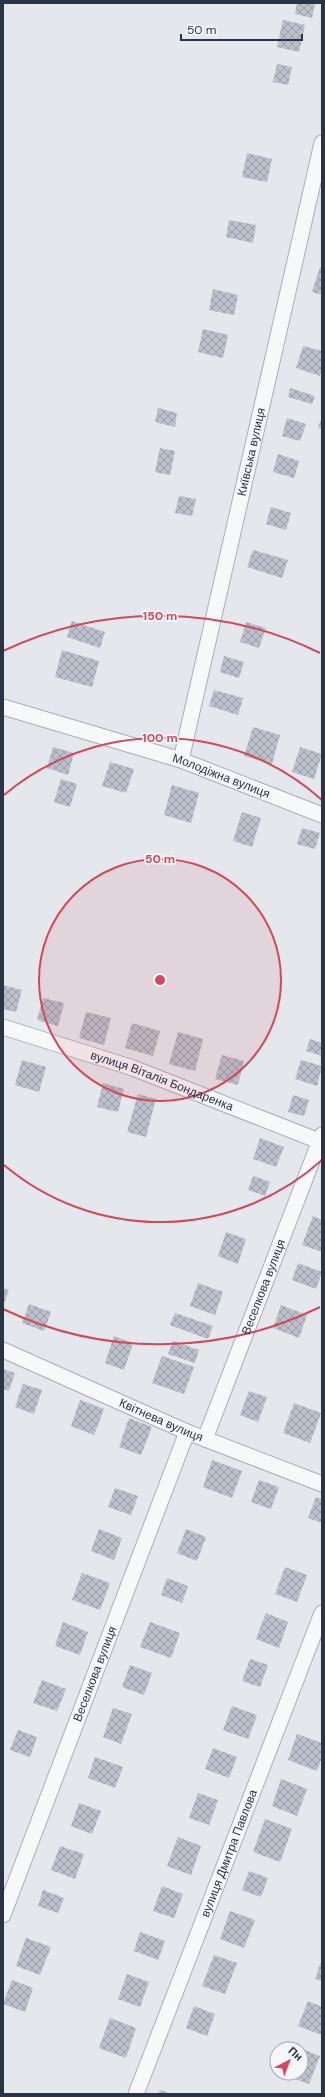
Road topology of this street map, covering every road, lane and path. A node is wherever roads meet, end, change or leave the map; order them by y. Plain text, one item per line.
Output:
1 (322, 143) edge
2 (3, 707) edge
3 (181, 760) junction
4 (322, 815) edge
5 (3, 1027) edge
6 (321, 1138) edge
7 (3, 1350) edge
8 (187, 1432) junction
9 (205, 1439) junction
10 (322, 1484) edge
11 (322, 1613) edge
12 (3, 1915) edge
13 (136, 2094) edge

1 - 3 street, Київська вулиця
2 - 3 street, Молодіжна вулиця
3 - 4 street, Молодіжна вулиця
5 - 6 street, вулиця Віталія Бондаренка
6 - 9 street, Веселкова вулиця
7 - 8 street, Квітнева вулиця
8 - 9 street, Квітнева вулиця
8 - 12 street, Веселкова вулиця
9 - 10 street, Квітнева вулиця
11 - 13 street, вулиця Дмитра Павлова

